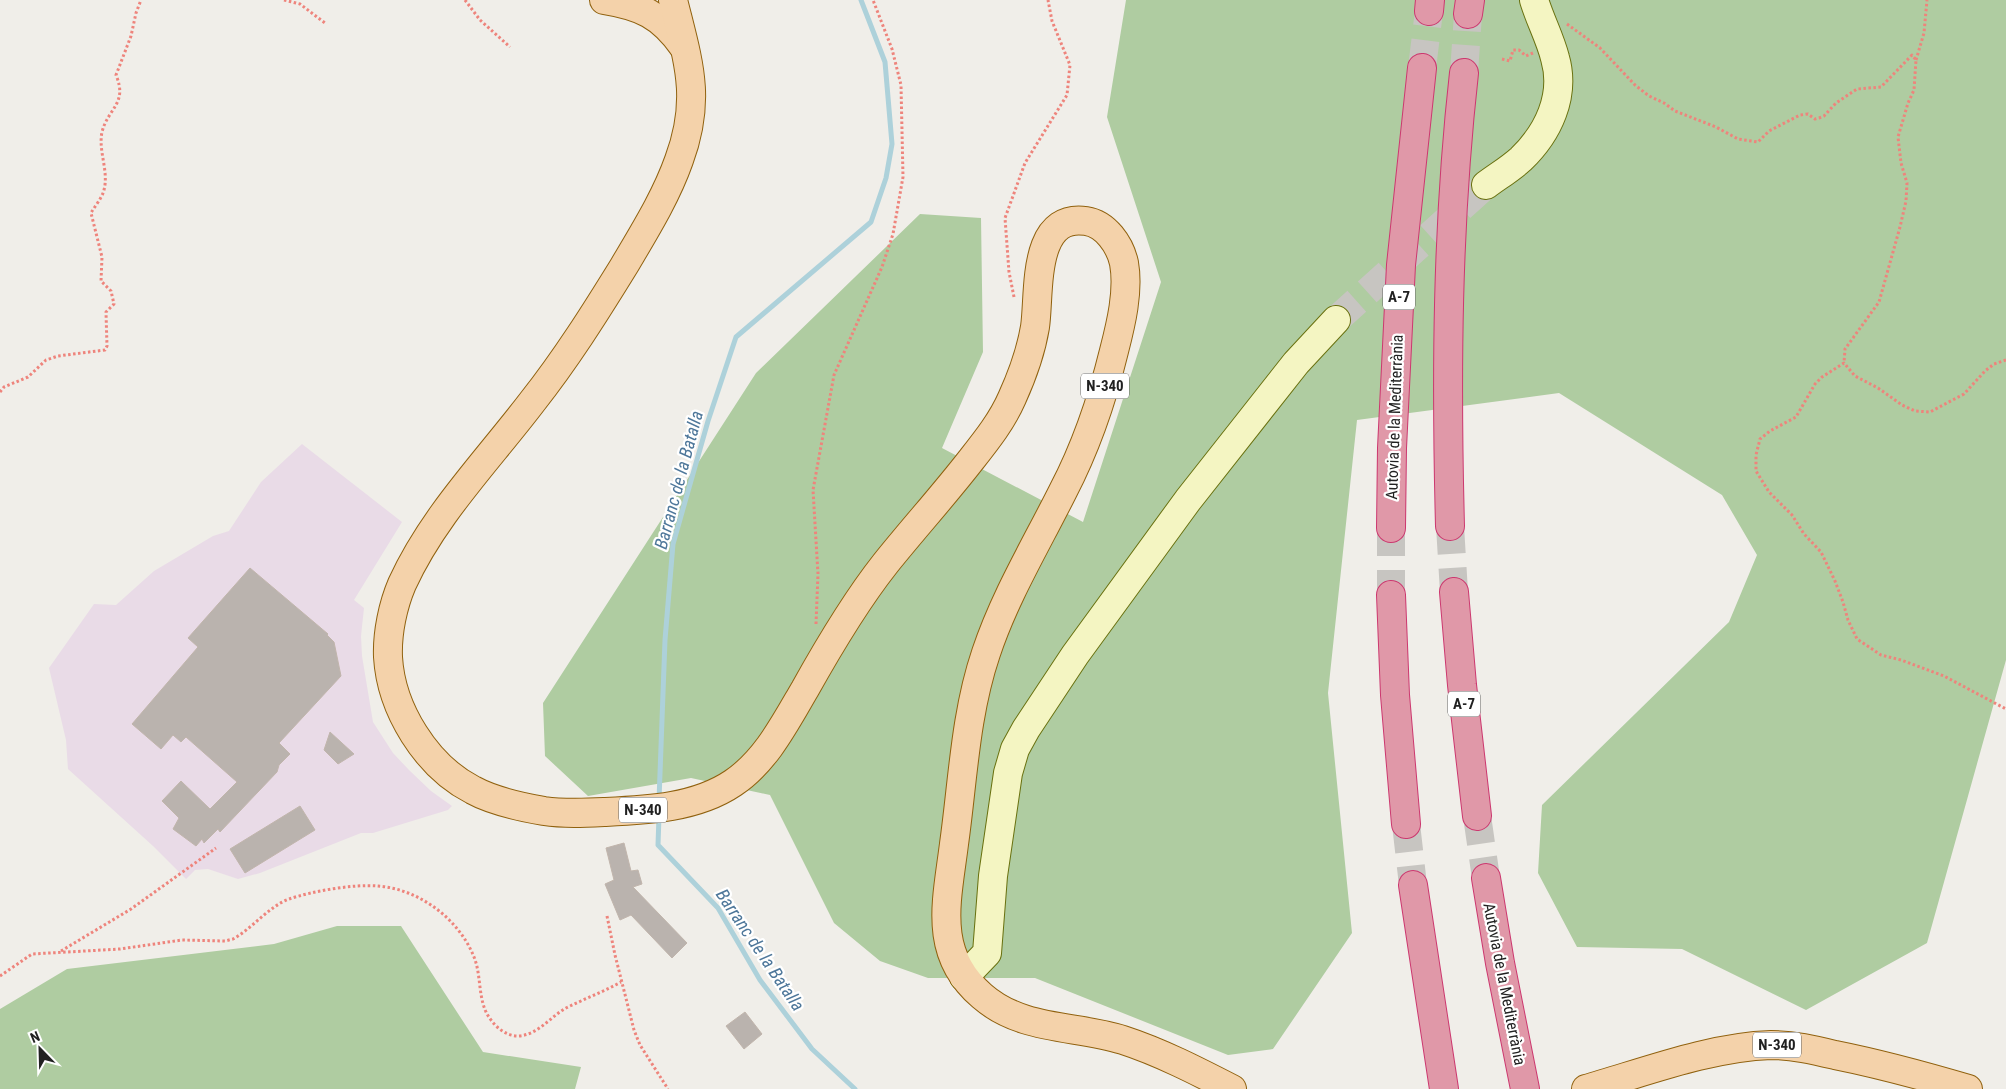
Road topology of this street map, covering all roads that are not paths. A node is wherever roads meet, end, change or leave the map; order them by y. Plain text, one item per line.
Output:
1 (604, 0) edge
2 (673, 0) edge
3 (1534, 0) edge
4 (687, 52) junction
5 (1422, 68) tunnel mouth
6 (1464, 73) tunnel mouth
7 (1486, 184) tunnel mouth
8 (1336, 320) tunnel mouth
9 (1450, 526) tunnel mouth
10 (1391, 528) tunnel mouth
11 (1454, 592) tunnel mouth
12 (1392, 594) tunnel mouth
13 (1477, 816) tunnel mouth
14 (1406, 824) tunnel mouth
15 (1486, 878) tunnel mouth
16 (1413, 885) tunnel mouth
17 (964, 977) junction
18 (1232, 1089) edge
19 (1444, 1089) edge
20 (1525, 1089) edge
21 (1586, 1089) edge
22 (1968, 1089) edge

1 - 4 main road
2 - 4 main road
3 - 7 street
4 - 17 main road, N-340
5 - 10 highway, Autovia de la Mediterrània / A-7
6 - 9 highway
8 - 17 street
11 - 13 highway, A-7
12 - 14 highway
15 - 20 highway, Autovia de la Mediterrània
16 - 19 highway
17 - 18 main road, N-340
21 - 22 main road, N-340

